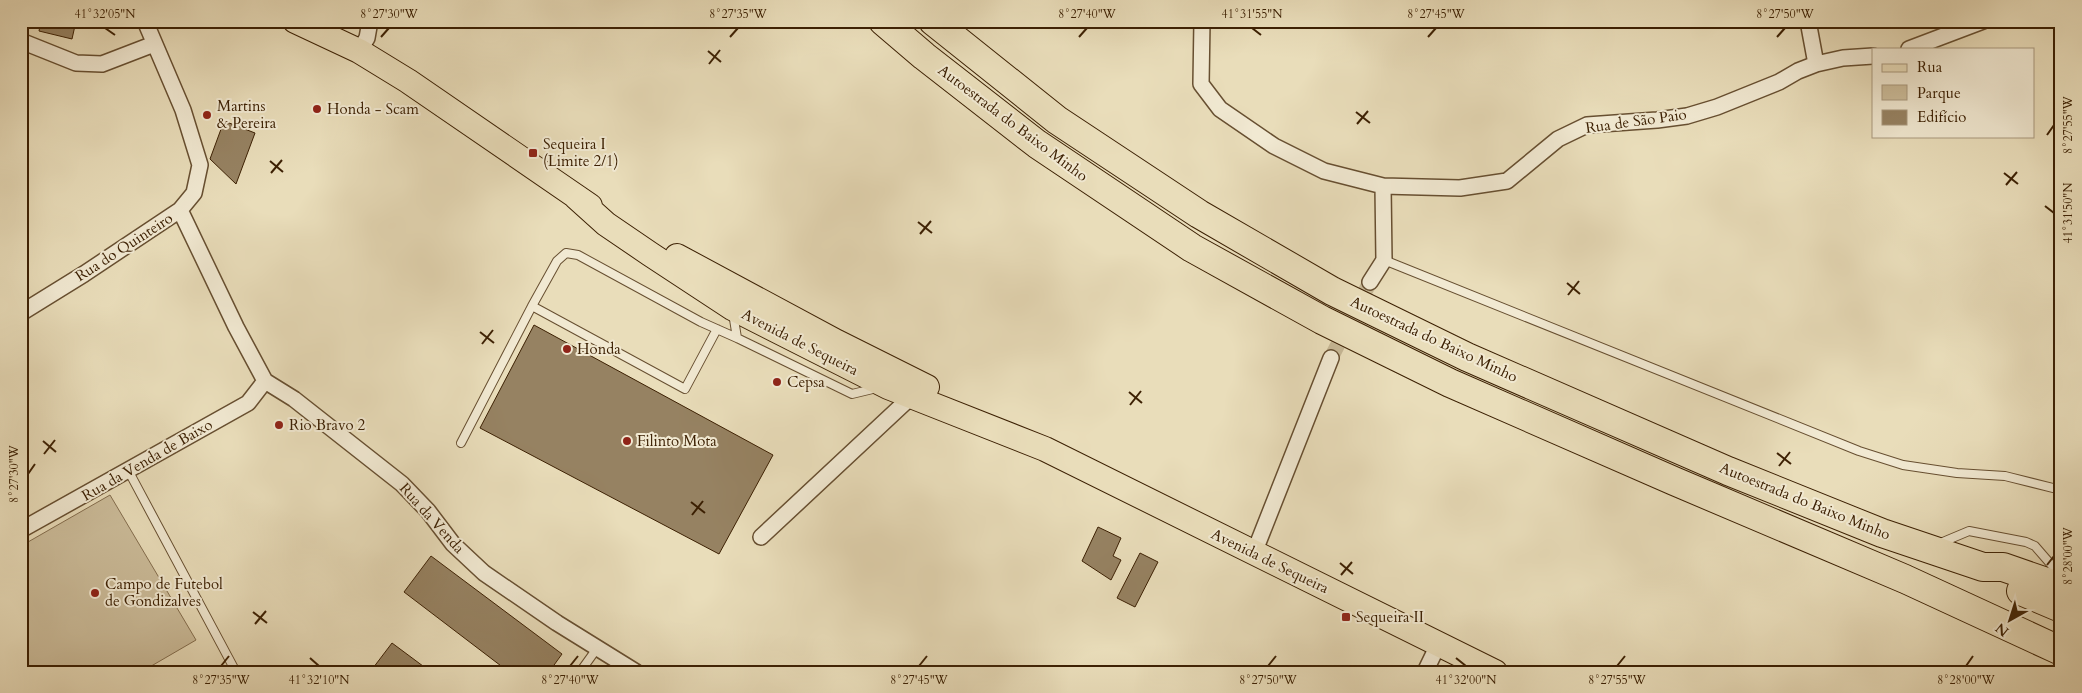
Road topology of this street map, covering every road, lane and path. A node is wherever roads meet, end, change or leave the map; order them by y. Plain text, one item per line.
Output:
1 (144, 21) edge
2 (295, 21) edge
3 (370, 21) edge
4 (883, 21) edge
5 (933, 21) edge
6 (1202, 21) edge
7 (1808, 21) edge
8 (1983, 21) edge
9 (21, 41) edge
10 (154, 44) junction
11 (1912, 48) edge
12 (359, 51) junction
13 (1872, 56) edge
14 (1816, 64) junction
15 (1383, 186) junction
16 (576, 197) junction
17 (180, 210) junction
18 (1384, 260) junction
19 (1370, 282) tunnel mouth
20 (532, 306) junction
21 (742, 307) junction
22 (761, 311) dead end
23 (21, 313) edge
24 (808, 326) junction
25 (717, 329) junction
26 (737, 338) junction
27 (837, 342) junction
28 (1331, 358) tunnel mouth
29 (265, 382) junction
30 (863, 383) junction
31 (912, 396) junction
32 (461, 443) dead end
33 (1045, 449) junction
34 (128, 470) junction
35 (2061, 490) edge
36 (21, 530) edge
37 (761, 537) dead end
38 (1928, 549) junction
39 (1254, 553) junction
40 (1983, 566) junction
41 (2061, 576) edge
42 (1905, 579) junction
43 (2061, 587) edge
44 (2061, 608) edge
45 (2061, 634) edge
46 (1438, 643) junction
47 (598, 647) junction
48 (2061, 651) edge
49 (2061, 668) edge
50 (236, 672) edge
51 (580, 672) edge
52 (636, 672) edge
53 (1425, 672) edge
54 (1495, 672) edge

1 - 10 street, Rua do Quinteiro
2 - 12 main road, Avenida de Sequeira
3 - 12 street
4 - 42 highway, Autoestrada do Baixo Minho
5 - 38 highway, Autoestrada do Baixo Minho
6 - 15 street, Rua de São Paio
7 - 14 street
8 - 11 street
9 - 10 street
10 - 17 street, Rua do Quinteiro
12 - 16 main road, Avenida de Sequeira
13 - 14 street, Rua de São Paio
14 - 15 street, Rua de São Paio
15 - 18 street
16 - 21 main road, Avenida de Sequeira
16 - 24 main road, Avenida de Sequeira
17 - 23 street, Rua do Quinteiro
17 - 29 street
18 - 19 street
18 - 35 lane
20 - 25 lane
20 - 25 lane
20 - 32 lane
21 - 26 lane
21 - 30 main road, Avenida de Sequeira
22 - 24 lane
24 - 27 main road, Avenida de Sequeira
25 - 26 lane
26 - 30 lane
27 - 30 lane
27 - 33 main road, Avenida de Sequeira
28 - 39 street
29 - 34 street, Rua da Venda de Baixo
29 - 47 street, Rua da Venda
30 - 31 main road, Avenida de Sequeira
31 - 33 main road, Avenida de Sequeira
31 - 37 street
33 - 39 main road, Avenida de Sequeira
34 - 36 street, Rua da Venda de Baixo
34 - 50 lane
38 - 40 highway, Autoestrada do Baixo Minho
38 - 41 lane
39 - 46 main road, Avenida de Sequeira
40 - 43 highway, Autoestrada do Baixo Minho
40 - 44 highway, Autoestrada do Baixo Minho
42 - 45 highway, Autoestrada do Baixo Minho
42 - 48 highway, Autoestrada do Baixo Minho
42 - 49 highway, Autoestrada do Baixo Minho
46 - 53 street
46 - 54 main road, Avenida de Sequeira
47 - 51 lane
47 - 52 street, Rua da Venda

